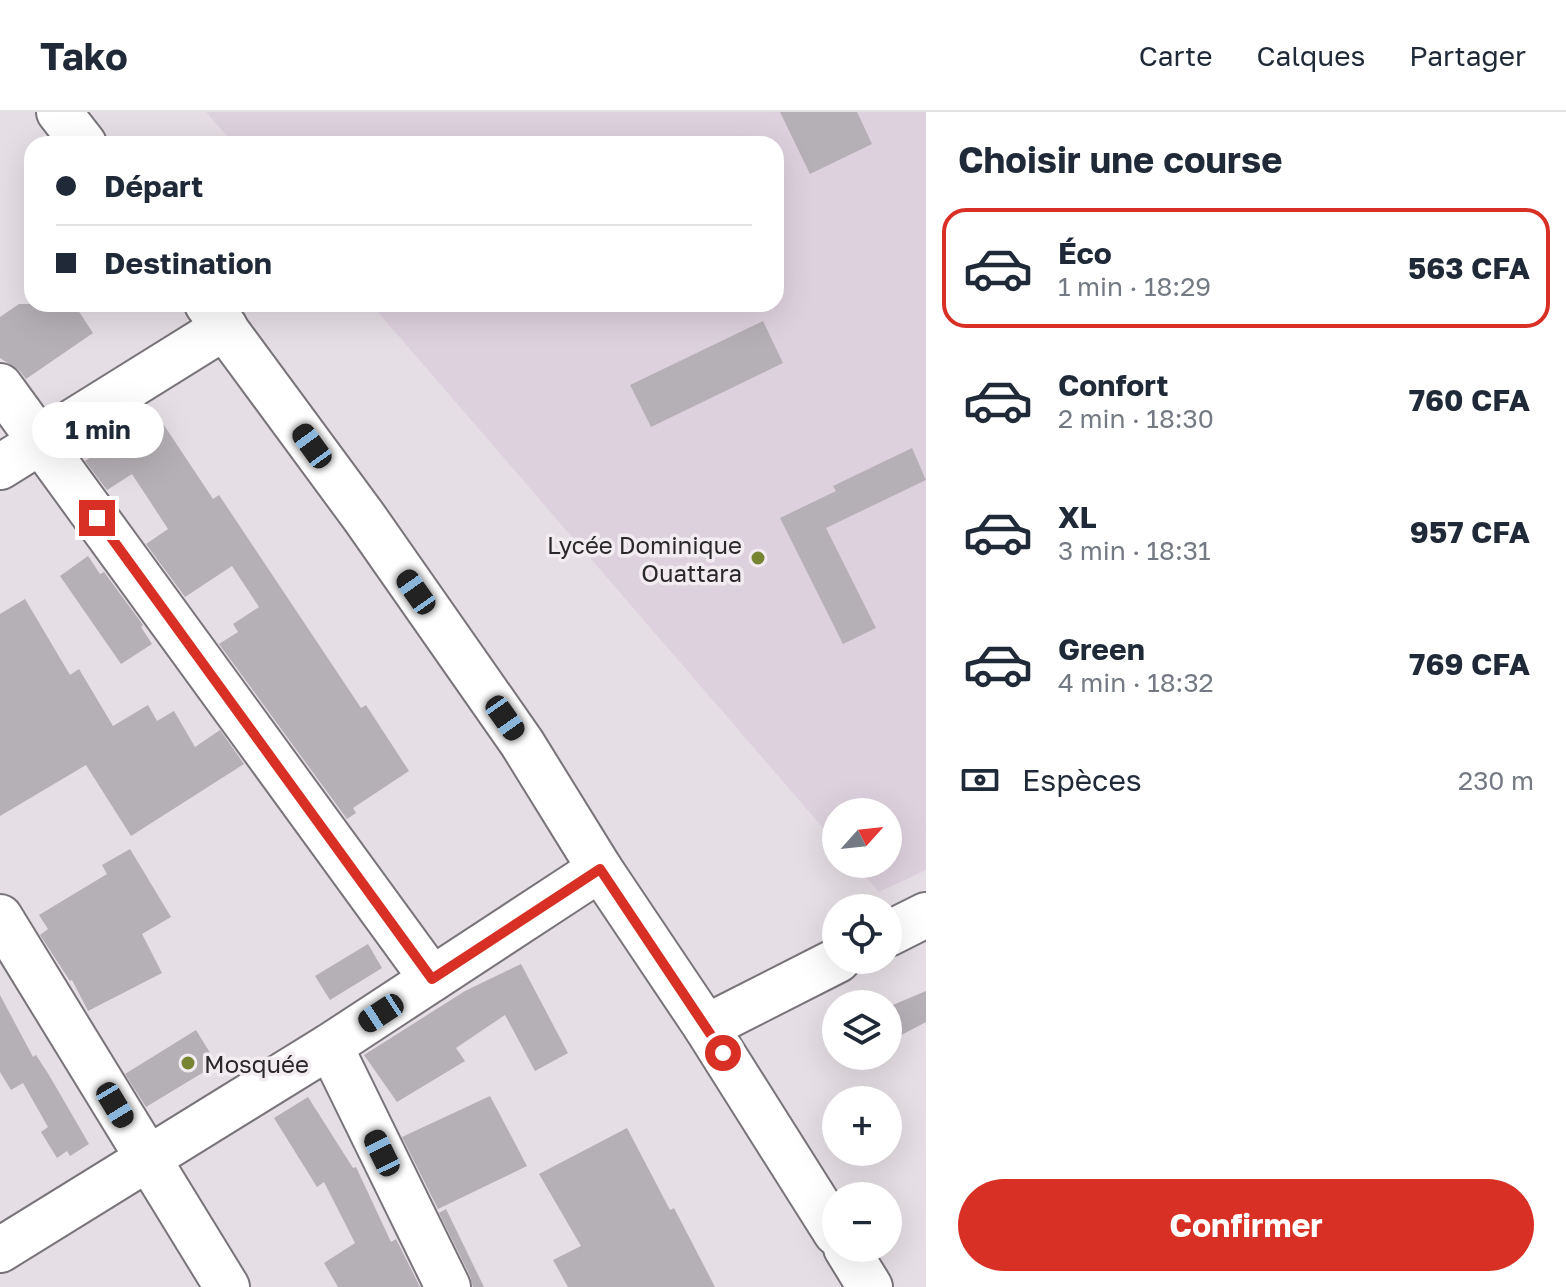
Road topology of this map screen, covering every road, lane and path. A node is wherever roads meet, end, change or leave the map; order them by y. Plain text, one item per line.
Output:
1 (59, 112) edge
2 (78, 136) edge
3 (216, 315) edge
4 (0, 386) edge
5 (41, 441) junction
6 (0, 467) edge
7 (600, 869) junction
8 (926, 915) edge
9 (0, 917) edge
10 (902, 927) edge
11 (822, 968) edge
12 (432, 979) junction
13 (706, 1027) junction
14 (330, 1046) junction
15 (148, 1158) junction
16 (822, 1211) edge
17 (0, 1250) edge
18 (855, 1262) edge
19 (227, 1287) edge
20 (448, 1287) edge
21 (870, 1287) edge

1 - 2 street
3 - 5 street
3 - 7 street
4 - 5 street
5 - 6 street
5 - 12 street
7 - 12 street
7 - 13 street
8 - 10 street
9 - 15 street
11 - 13 street
12 - 14 street
13 - 16 street
14 - 15 street
14 - 20 street
15 - 17 street
15 - 19 street
18 - 21 street

